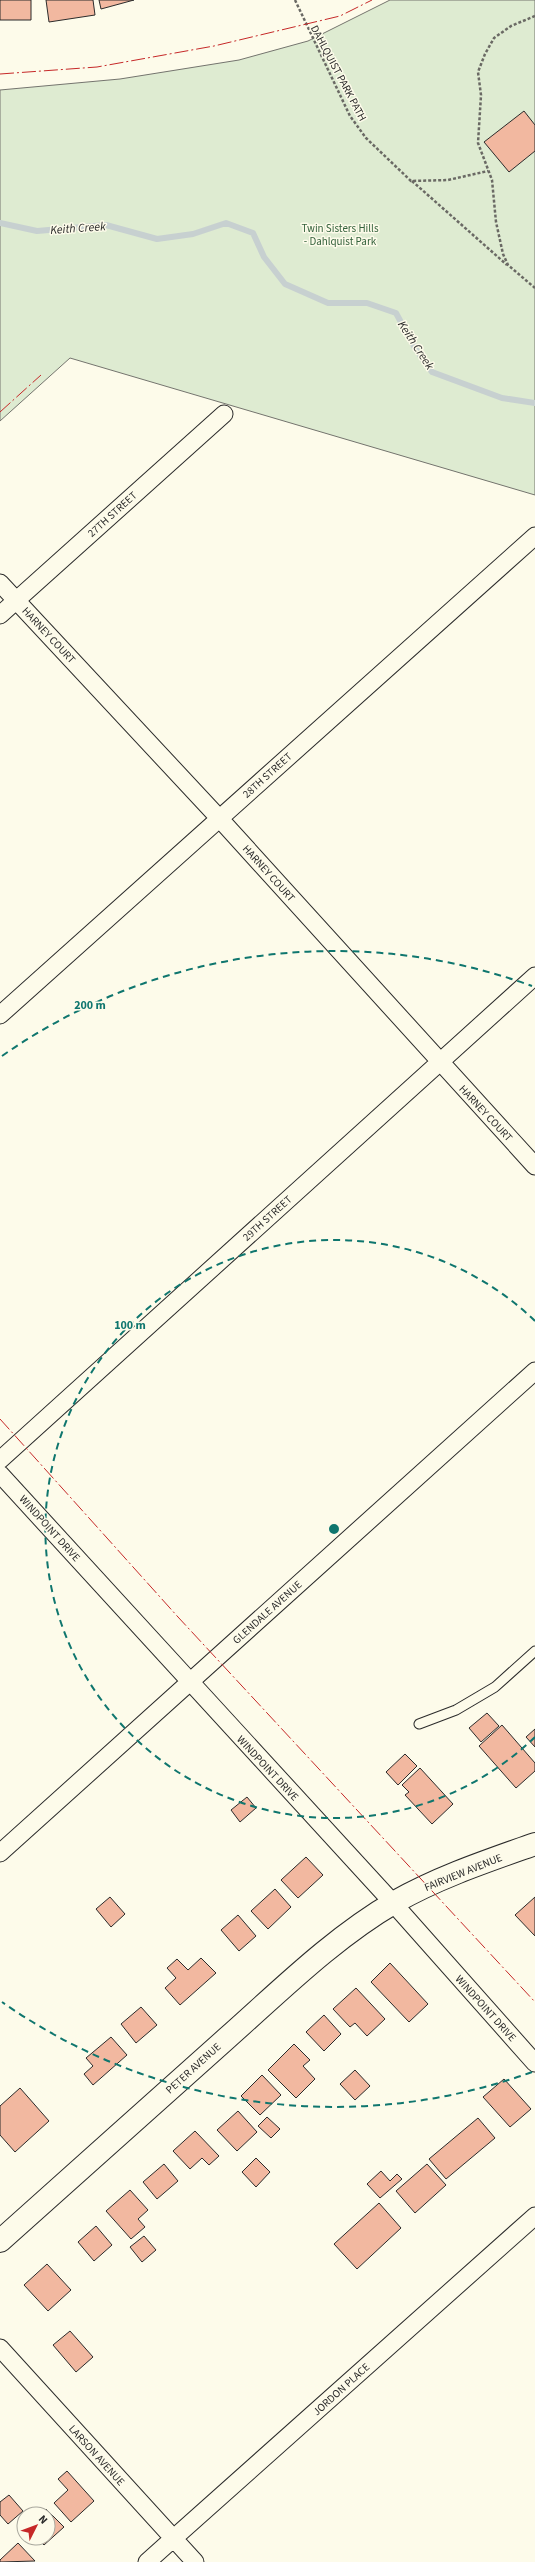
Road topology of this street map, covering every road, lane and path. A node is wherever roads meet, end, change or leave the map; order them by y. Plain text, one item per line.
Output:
1 (295, 0) edge
2 (535, 16) edge
3 (488, 171) junction
4 (411, 181) junction
5 (508, 265) junction
6 (535, 288) edge
7 (224, 414) dead end
8 (535, 536) edge
9 (0, 583) edge
10 (16, 600) junction
11 (0, 615) edge
12 (219, 818) junction
13 (535, 976) edge
14 (0, 1015) edge
15 (439, 1062) junction
16 (535, 1166) edge
17 (535, 1371) edge
18 (0, 1460) edge
19 (0, 1474) edge
20 (535, 1651) edge
21 (190, 1682) junction
22 (419, 1724) dead end
23 (535, 1844) edge
24 (0, 1853) edge
25 (393, 1903) junction
26 (535, 2063) edge
27 (535, 2216) edge
28 (0, 2241) edge
29 (0, 2348) edge
30 (173, 2538) junction
31 (147, 2562) edge
32 (194, 2562) edge

1 - 4 path, DAHLQUIST PARK PATH
2 - 3 path, DAHLQUIST PARK PATH
3 - 4 path
3 - 5 path, DAHLQUIST PARK PATH
4 - 5 path, DAHLQUIST PARK PATH
5 - 6 path, DAHLQUIST PARK PATH
7 - 10 street, 27TH STREET
8 - 12 street, 28TH STREET
9 - 10 street, HARNEY COURT
10 - 11 street, 27TH STREET
10 - 12 street, HARNEY COURT
12 - 14 street, 28TH STREET
12 - 15 street, HARNEY COURT
13 - 15 street, 29TH STREET
15 - 16 street, HARNEY COURT
15 - 18 street, 29TH STREET
17 - 21 street, GLENDALE AVENUE
19 - 21 street, WINDPOINT DRIVE
20 - 22 lane
21 - 24 street, GLENDALE AVENUE
21 - 25 street, WINDPOINT DRIVE
23 - 25 street, FAIRVIEW AVENUE
25 - 26 street, WINDPOINT DRIVE
25 - 28 street, PETER AVENUE
27 - 30 street, JORDON PLACE
29 - 30 street, LARSON AVENUE
30 - 31 street, JORDON PLACE
30 - 32 street, LARSON AVENUE

